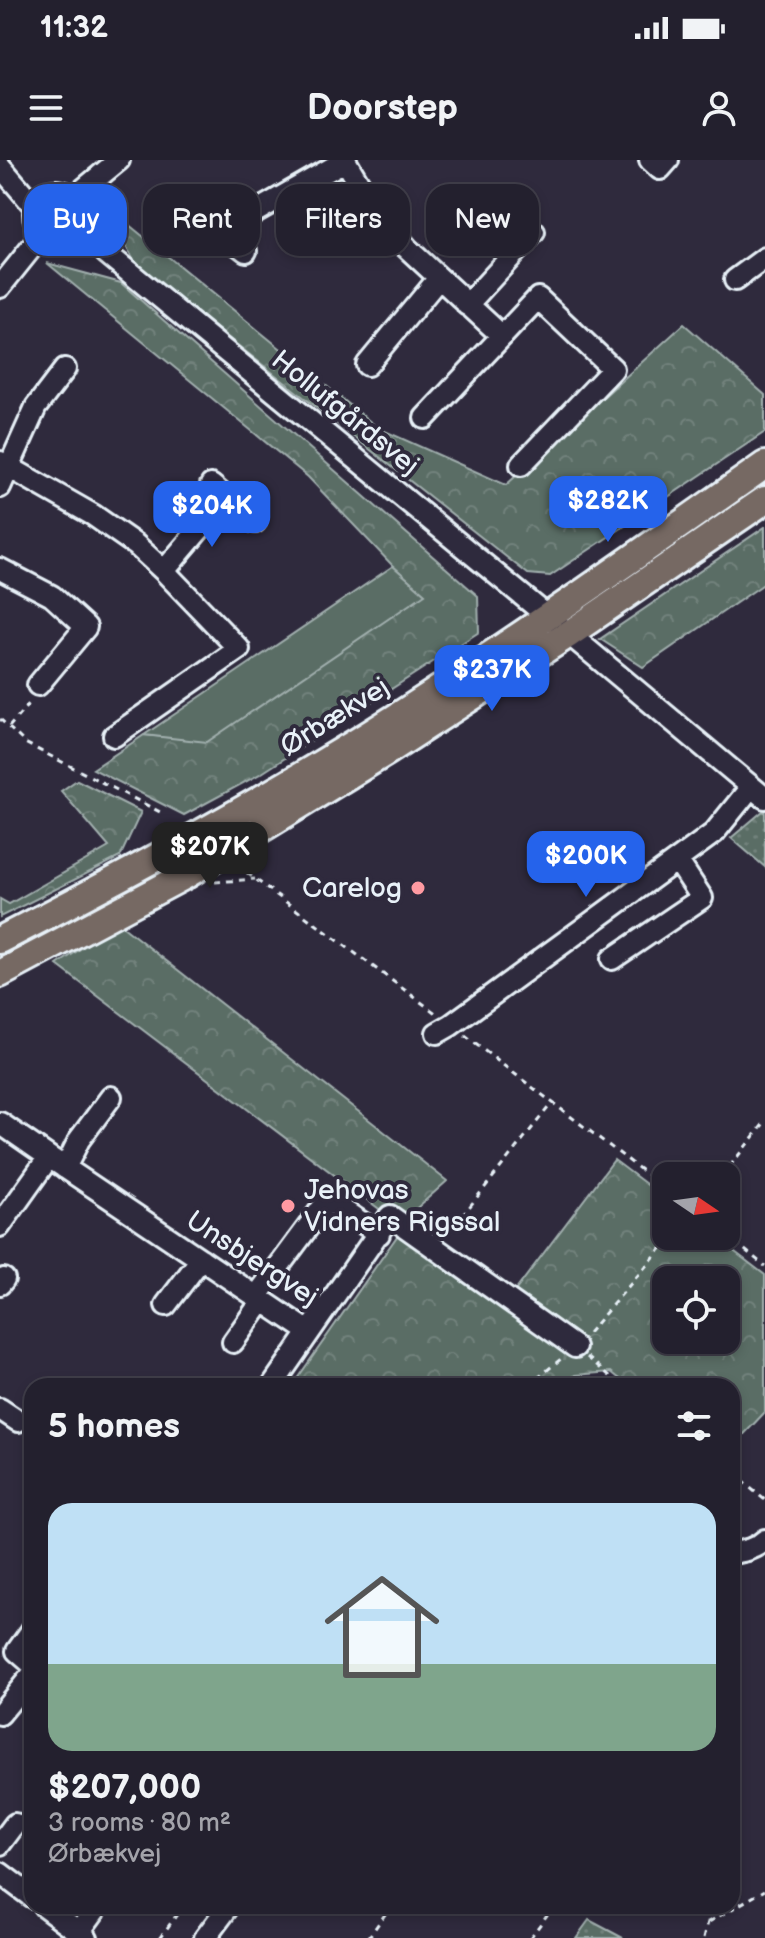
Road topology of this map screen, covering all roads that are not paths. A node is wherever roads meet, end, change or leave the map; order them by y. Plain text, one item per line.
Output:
1 (119, 160) edge
2 (345, 160) edge
3 (650, 160) edge
4 (668, 160) edge
5 (0, 166) edge
6 (90, 184) edge
7 (24, 186) edge
8 (260, 203) edge
9 (25, 256) edge
10 (110, 256) edge
11 (512, 256) edge
12 (765, 258) edge
13 (439, 278) junction
14 (735, 280) dead end
15 (0, 287) edge
16 (467, 305) junction
17 (502, 336) junction
18 (367, 365) dead end
19 (65, 369) dead end
20 (425, 418) dead end
21 (4, 464) edge
22 (521, 465) dead end
23 (765, 465) edge
24 (0, 487) edge
25 (765, 500) edge
26 (255, 522) dead end
27 (0, 569) edge
28 (164, 571) junction
29 (548, 616) junction
30 (569, 634) junction
31 (38, 685) road end
32 (114, 736) dead end
33 (758, 793) edge
34 (677, 860) junction
35 (0, 940) edge
36 (612, 959) dead end
37 (0, 974) edge
38 (437, 1033) dead end
39 (111, 1097) dead end
40 (0, 1123) edge
41 (57, 1162) junction
42 (0, 1226) edge
43 (379, 1234) junction
44 (201, 1259) junction
45 (259, 1299) junction
46 (166, 1305) dead end
47 (309, 1332) junction
48 (233, 1342) dead end
49 (575, 1347) road end
50 (277, 1378) edge
51 (0, 1409) edge
52 (18, 1421) dead end
53 (765, 1540) edge
54 (740, 1552) edge
55 (24, 1641) edge
56 (24, 1657) edge
57 (24, 1685) edge
58 (0, 1714) edge
59 (15, 1824) dead end
60 (0, 1844) edge
61 (0, 1873) edge
62 (24, 1891) edge
63 (55, 1914) edge
64 (94, 1914) edge
65 (223, 1914) edge
66 (83, 1935) edge
67 (205, 1938) edge

1 - 6 street
2 - 8 street
2 - 13 street
3 - 4 street
5 - 7 street
9 - 15 street
10 - 29 street, Hollufgårdsvej
11 - 16 street
12 - 14 street
13 - 16 street
13 - 18 street
16 - 17 street
17 - 20 street
17 - 22 street
19 - 21 street
21 - 24 street
21 - 28 street
23 - 29 main road, Ørbækvej
25 - 30 main road, Ørbækvej
26 - 28 street
27 - 31 street
28 - 32 street
29 - 30 street, Hollufgårdsvej
29 - 35 main road, Ørbækvej
30 - 33 street, Hollufgårdsvej
30 - 37 main road, Ørbækvej
33 - 34 street
34 - 36 street
34 - 38 street
39 - 41 street
40 - 41 street, Unsbjergvej
41 - 42 street
41 - 44 street, Unsbjergvej
43 - 45 street
43 - 47 street, Unsbjergvej
43 - 49 street, Unsbjergvej
44 - 45 street, Unsbjergvej
44 - 46 street
45 - 47 street, Unsbjergvej
45 - 48 street
47 - 50 street
51 - 52 street
53 - 54 street
55 - 56 street
57 - 58 street
59 - 60 street
61 - 62 street
63 - 66 street
64 - 66 street
65 - 67 street

